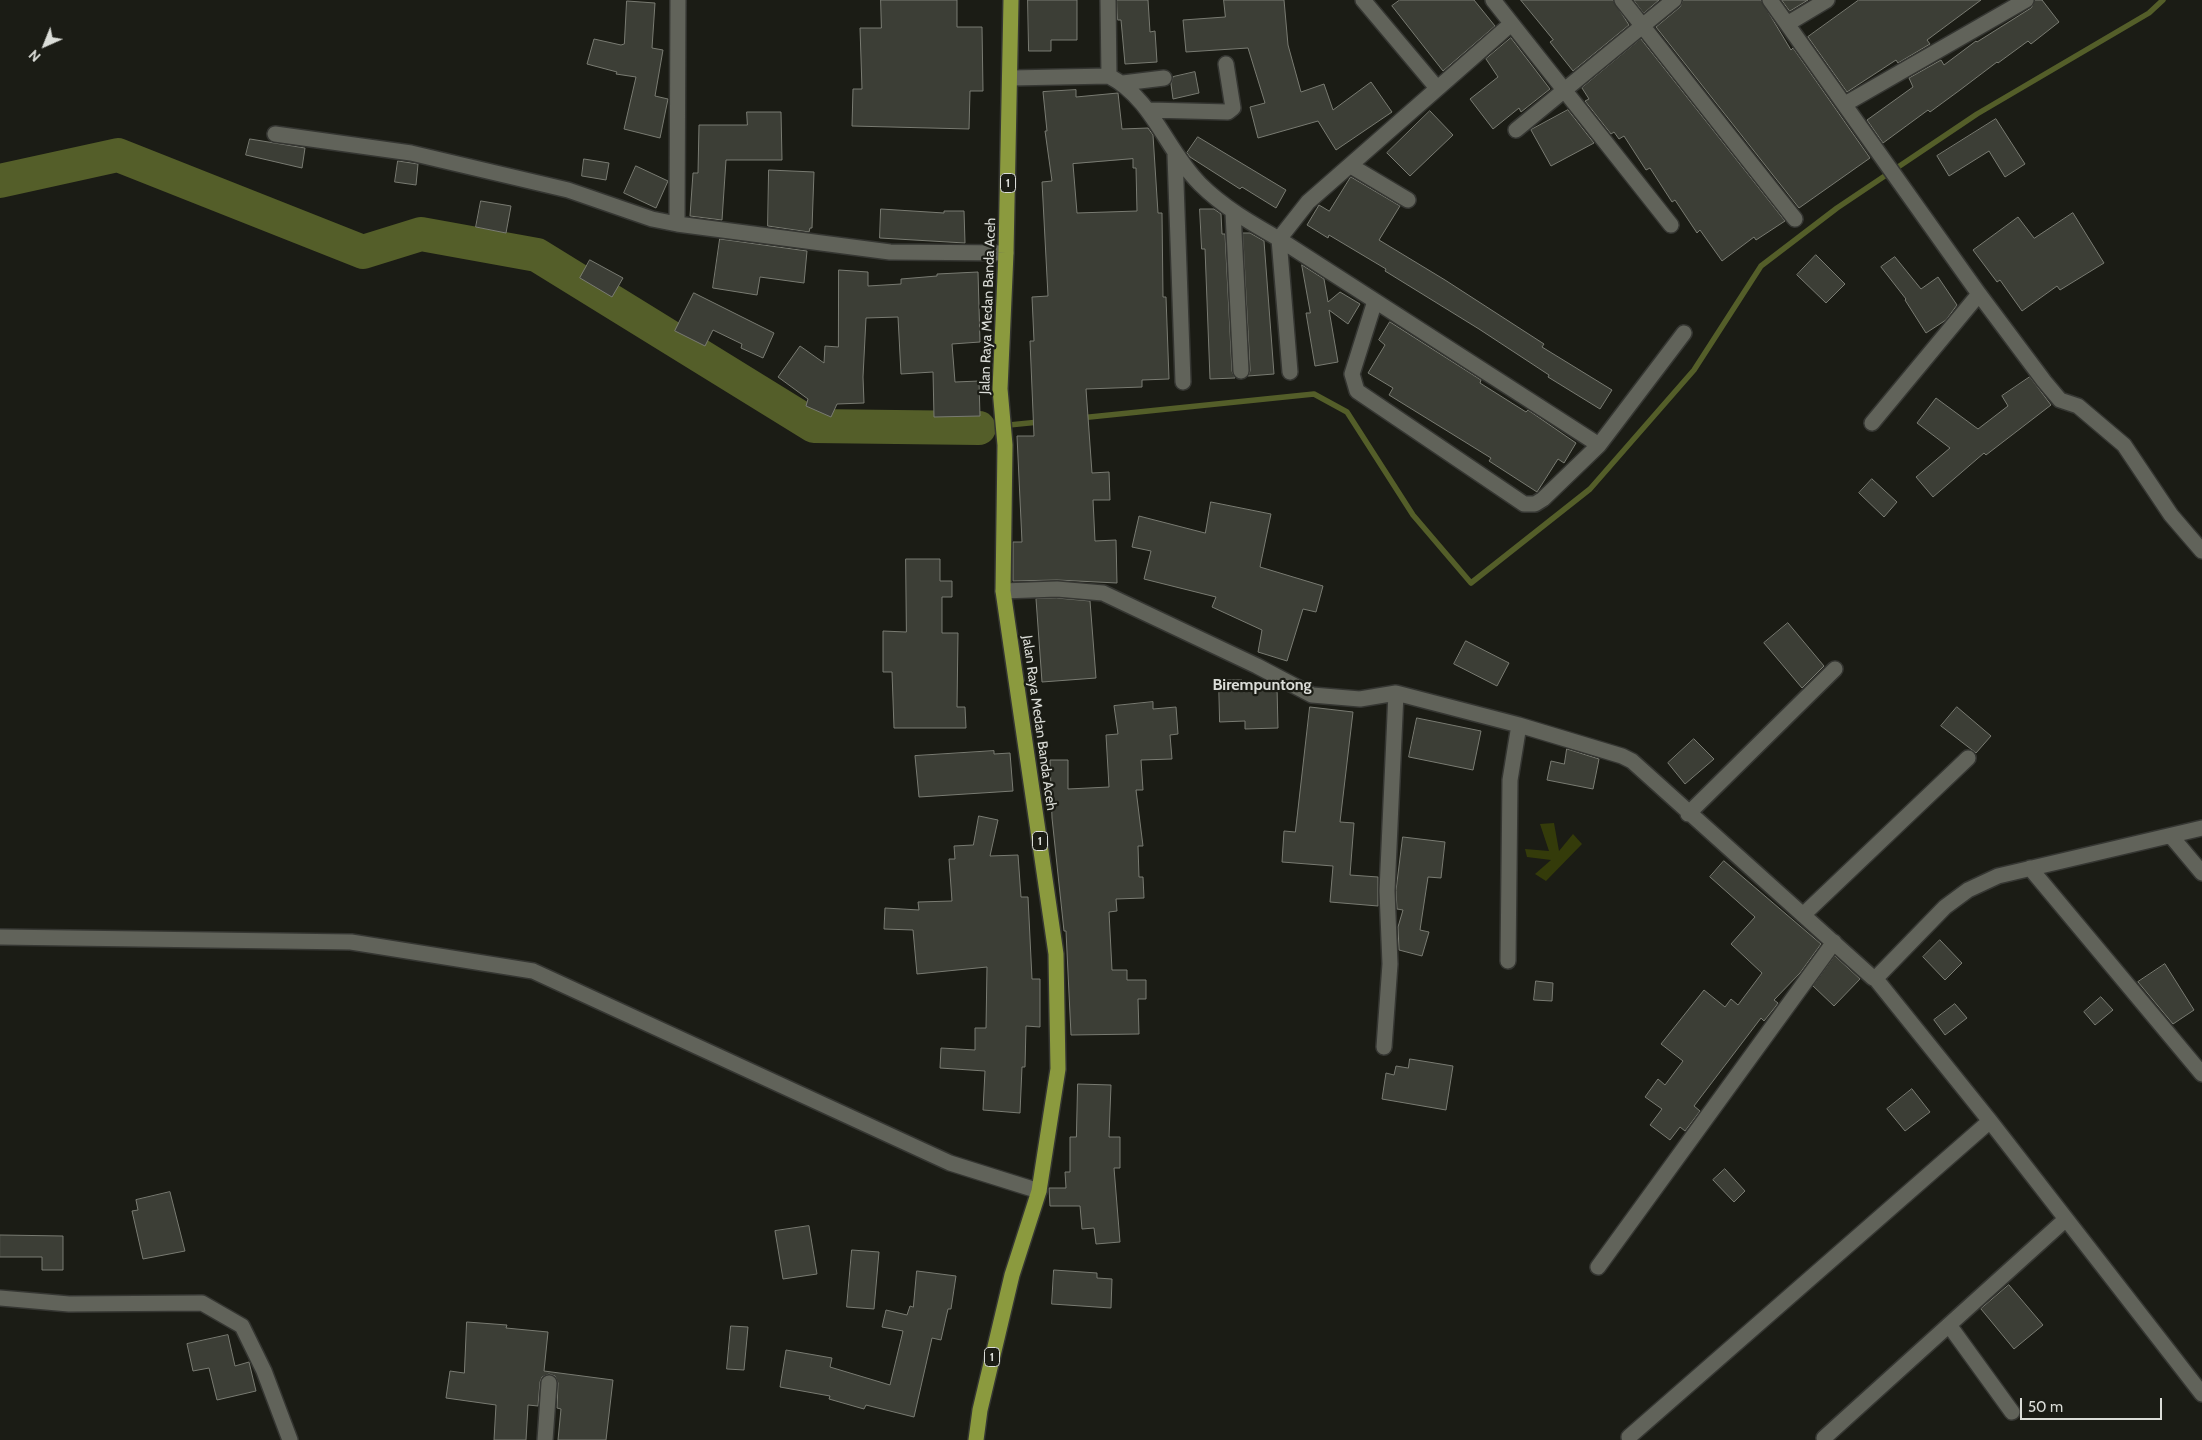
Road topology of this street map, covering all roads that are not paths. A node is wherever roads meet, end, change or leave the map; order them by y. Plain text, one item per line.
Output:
1 (678, 0) edge
2 (1011, 0) edge
3 (1108, 0) edge
4 (1363, 0) edge
5 (1493, 0) edge
6 (1622, 0) edge
7 (1674, 0) edge
8 (1770, 0) edge
9 (1826, 0) edge
10 (2026, 0) edge
11 (1511, 24) junction
12 (1787, 24) junction
13 (1643, 26) junction
14 (1226, 64) dead end
15 (1109, 76) junction
16 (1011, 78) junction
17 (1164, 78) dead end
18 (1123, 83) junction
19 (1437, 88) junction
20 (1565, 89) junction
21 (1845, 104) junction
22 (1149, 110) junction
23 (1516, 130) dead end
24 (275, 134) dead end
25 (1175, 155) junction
26 (1351, 166) junction
27 (1408, 200) dead end
28 (1233, 212) junction
29 (1795, 219) dead end
30 (677, 224) junction
31 (1671, 225) dead end
32 (1279, 239) junction
33 (1006, 253) junction
34 (1979, 294) junction
35 (1375, 301) junction
36 (1684, 333) dead end
37 (1241, 371) dead end
38 (1290, 372) dead end
39 (1183, 382) dead end
40 (1872, 423) dead end
41 (1599, 445) junction
42 (2202, 551) edge
43 (1003, 592) junction
44 (1835, 669) dead end
45 (1396, 693) junction
46 (1518, 725) junction
47 (1968, 758) dead end
48 (1688, 814) junction
49 (2202, 828) edge
50 (2171, 836) junction
51 (2030, 868) junction
52 (2202, 873) edge
53 (1803, 915) junction
54 (0, 937) edge
55 (1834, 942) junction
56 (1508, 961) dead end
57 (1875, 978) junction
58 (1384, 1047) dead end
59 (2202, 1074) edge
60 (1990, 1120) junction
61 (1039, 1191) junction
62 (2066, 1219) junction
63 (1598, 1268) dead end
64 (0, 1298) edge
65 (1949, 1325) junction
66 (549, 1383) dead end
67 (2202, 1394) edge
68 (2012, 1412) dead end
69 (1629, 1437) dead end
70 (1824, 1438) dead end
71 (290, 1440) edge
72 (545, 1440) edge
73 (976, 1440) edge

1 - 30 street
2 - 16 highway, Jalan Raya Medan Banda Aceh / 1
3 - 15 street
4 - 19 street
5 - 11 street
6 - 13 street
7 - 13 street
8 - 12 street
9 - 12 street
10 - 21 street
11 - 19 street
11 - 20 street
12 - 21 street
13 - 20 street
13 - 29 street
14 - 22 street
15 - 16 street
15 - 18 street
16 - 33 highway, Jalan Raya Medan Banda Aceh / 1
17 - 18 street
18 - 22 street
19 - 26 street
20 - 23 street
20 - 31 street
21 - 34 street
22 - 25 street
24 - 30 street
25 - 28 street
25 - 39 street
26 - 27 street
26 - 32 street
28 - 32 street
28 - 37 street
30 - 33 street
32 - 35 street
32 - 38 street
33 - 43 highway, Jalan Raya Medan Banda Aceh / 1
34 - 40 street
34 - 42 street
35 - 41 street
35 - 41 street
36 - 41 street
43 - 45 street
43 - 61 highway, Jalan Raya Medan Banda Aceh / 1
44 - 48 street
45 - 46 street
45 - 58 street
46 - 48 street
46 - 56 street
47 - 53 street
48 - 53 street
49 - 50 street
50 - 51 street
50 - 52 street
51 - 57 street
51 - 59 street
53 - 55 street
54 - 61 street
55 - 57 street
55 - 63 street
57 - 60 street
60 - 62 street
60 - 69 street
61 - 73 highway, Jalan Raya Medan Banda Aceh / 1
62 - 65 street
62 - 67 street
64 - 71 street
65 - 68 street
65 - 70 street
66 - 72 street

